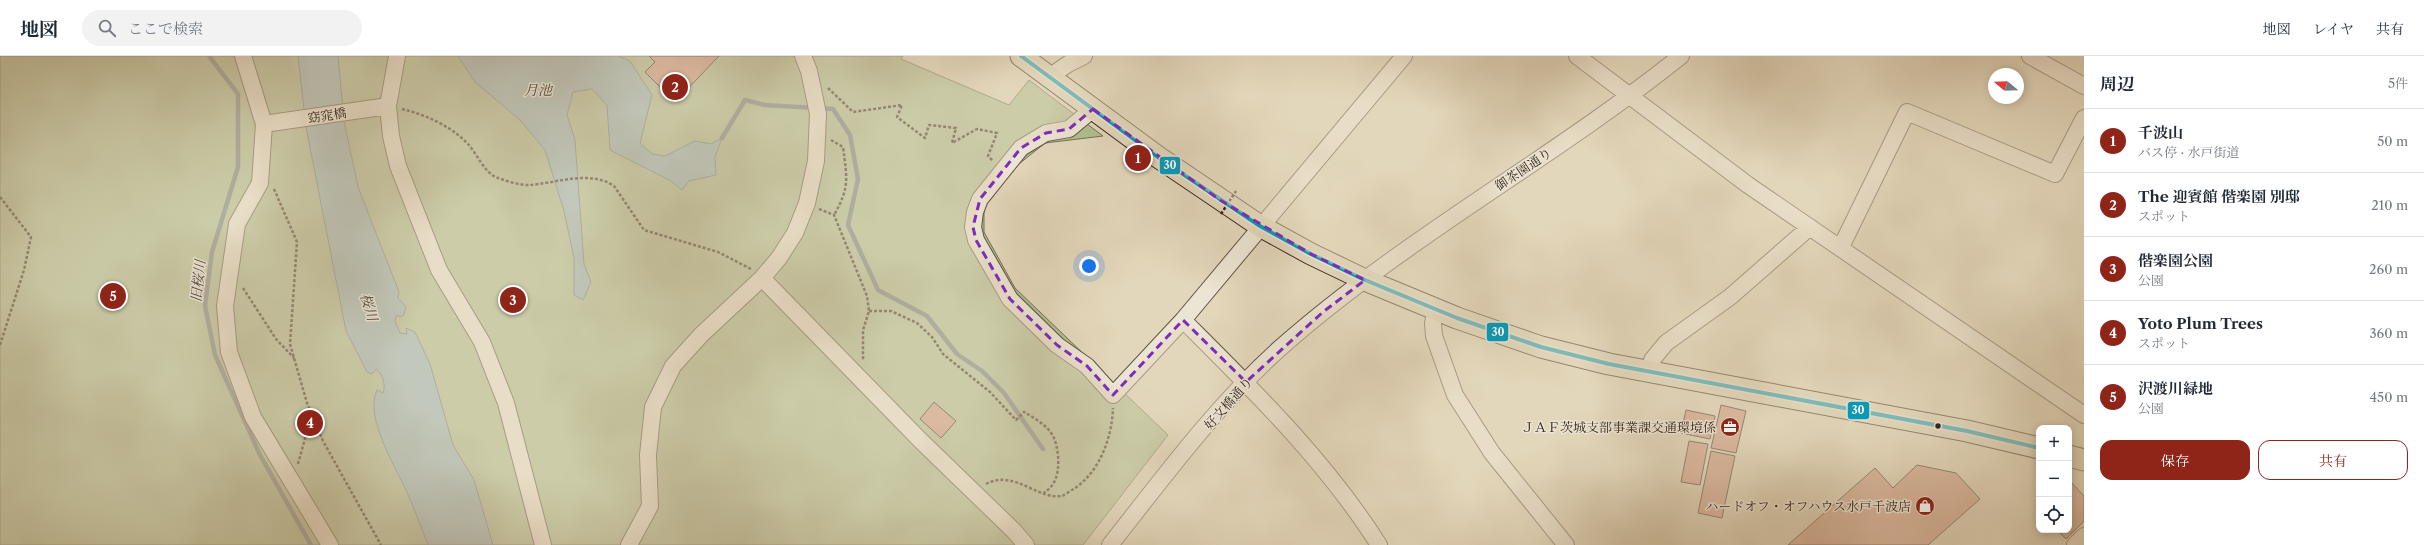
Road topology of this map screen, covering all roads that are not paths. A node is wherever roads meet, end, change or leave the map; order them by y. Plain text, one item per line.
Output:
1 (243, 56) edge
2 (397, 56) edge
3 (803, 56) edge
4 (1021, 56) edge
5 (1084, 56) edge
6 (1404, 56) edge
7 (1577, 56) edge
8 (1681, 56) edge
9 (2030, 56) edge
10 (1049, 77) junction
11 (2084, 86) edge
12 (1631, 95) junction
13 (388, 106) junction
14 (1093, 108) junction
15 (2084, 118) edge
16 (264, 124) junction
17 (1260, 226) junction
18 (1810, 227) junction
19 (1841, 248) junction
20 (762, 278) junction
21 (1365, 280) junction
22 (1436, 309) junction
23 (1183, 320) junction
24 (1654, 372) junction
25 (1246, 382) junction
26 (2084, 415) edge
27 (2036, 447) edge
28 (2072, 457) edge
29 (2084, 460) edge
30 (2084, 536) edge
31 (330, 545) edge
32 (543, 545) edge
33 (629, 545) edge
34 (1026, 545) edge
35 (1110, 545) edge
36 (1379, 545) edge
37 (1566, 545) edge
38 (2074, 545) edge

1 - 16 street
2 - 13 street
3 - 20 street
4 - 10 main road
5 - 10 street
6 - 17 street
7 - 12 street
8 - 12 street, 御茶園通り
9 - 11 street
10 - 14 main road
12 - 18 street
12 - 21 street, 御茶園通り
13 - 16 street, 窈窕橋
13 - 32 street
14 - 17 main road
14 - 23 street
15 - 19 street
16 - 31 street
17 - 21 main road
17 - 23 street
18 - 19 street
18 - 24 street
19 - 26 street
20 - 33 street
20 - 34 street
21 - 22 main road
21 - 25 street, 好文橋通り
22 - 24 main road
22 - 37 street
23 - 25 street
24 - 27 main road
25 - 35 street, 好文橋通り
25 - 36 street
28 - 29 main road
30 - 38 street

